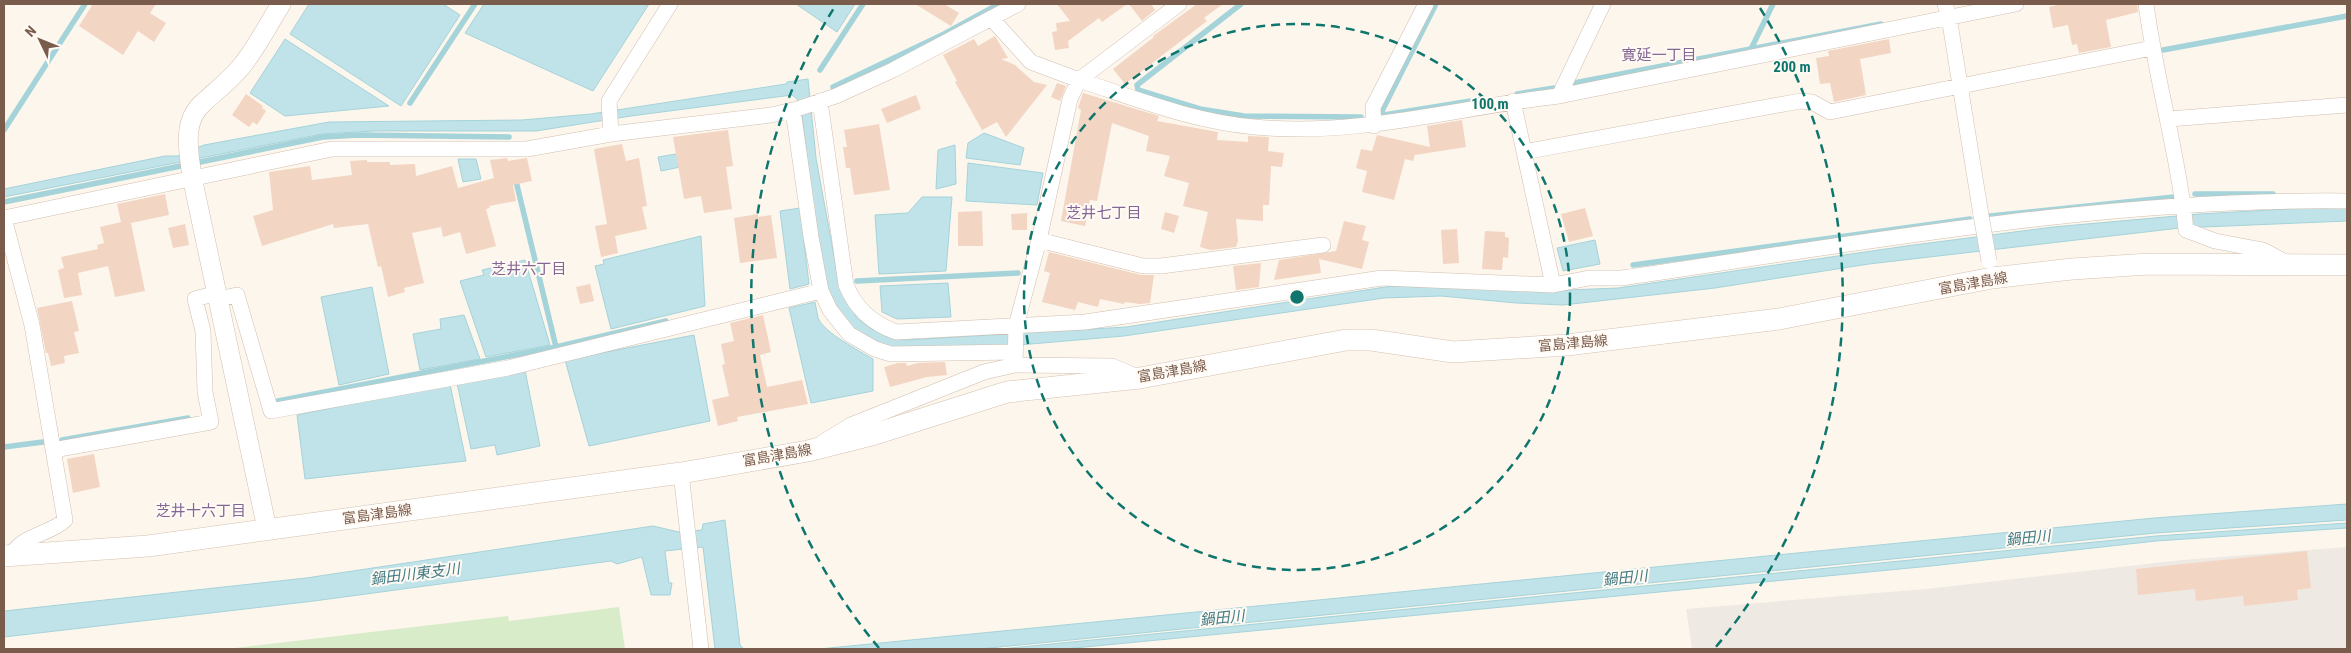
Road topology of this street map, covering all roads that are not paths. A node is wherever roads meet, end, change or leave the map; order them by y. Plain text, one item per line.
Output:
1 (281, 4) edge
2 (670, 4) edge
3 (1018, 4) edge
4 (1179, 4) edge
5 (1426, 4) edge
6 (1603, 4) edge
7 (2016, 4) edge
8 (2146, 4) edge
9 (1947, 10) edge
10 (992, 18) junction
11 (2152, 48) junction
12 (1079, 80) junction
13 (1961, 88) junction
14 (1560, 96) junction
15 (820, 101) junction
16 (1513, 101) junction
17 (2347, 105) edge
18 (795, 110) junction
19 (2168, 120) junction
20 (1374, 126) junction
21 (611, 134) junction
22 (1524, 152) junction
23 (192, 174) junction
24 (2347, 201) edge
25 (2184, 209) junction
26 (4, 218) edge
27 (1039, 240) junction
28 (1323, 245) dead end
29 (2290, 264) junction
30 (2347, 265) edge
31 (1990, 270) junction
32 (1553, 285) junction
33 (821, 291) junction
34 (218, 296) junction
35 (1016, 326) junction
36 (1015, 355) junction
37 (1140, 378) junction
38 (53, 450) junction
39 (808, 451) junction
40 (681, 473) junction
41 (268, 529) junction
42 (8, 556) edge
43 (701, 649) edge

1 - 23 street
2 - 21 street
3 - 10 street
4 - 12 street
5 - 20 street
6 - 14 street
7 - 9 street
8 - 11 street
9 - 13 street
9 - 14 street
10 - 12 street
10 - 15 street
11 - 13 street
11 - 19 street
12 - 20 street
12 - 27 street
13 - 22 street
13 - 31 street, bridge
14 - 16 street
15 - 18 street
15 - 35 street
16 - 20 street
16 - 22 street
17 - 19 street
18 - 21 street
18 - 33 street
19 - 25 street
21 - 23 street
22 - 32 street
23 - 26 street
23 - 34 street
24 - 25 street
25 - 29 street
25 - 32 street
26 - 38 street
27 - 28 street
27 - 35 street
29 - 30 main road, 富島津島線
29 - 31 main road, 富島津島線
31 - 37 main road, 富島津島線
32 - 35 street
33 - 34 street
33 - 36 street
34 - 38 street
34 - 41 street
35 - 36 street
36 - 37 street
36 - 39 street
37 - 39 main road, 富島津島線
38 - 42 street
39 - 40 main road, 富島津島線
40 - 41 main road, 富島津島線
40 - 43 street
41 - 42 main road, 富島津島線

